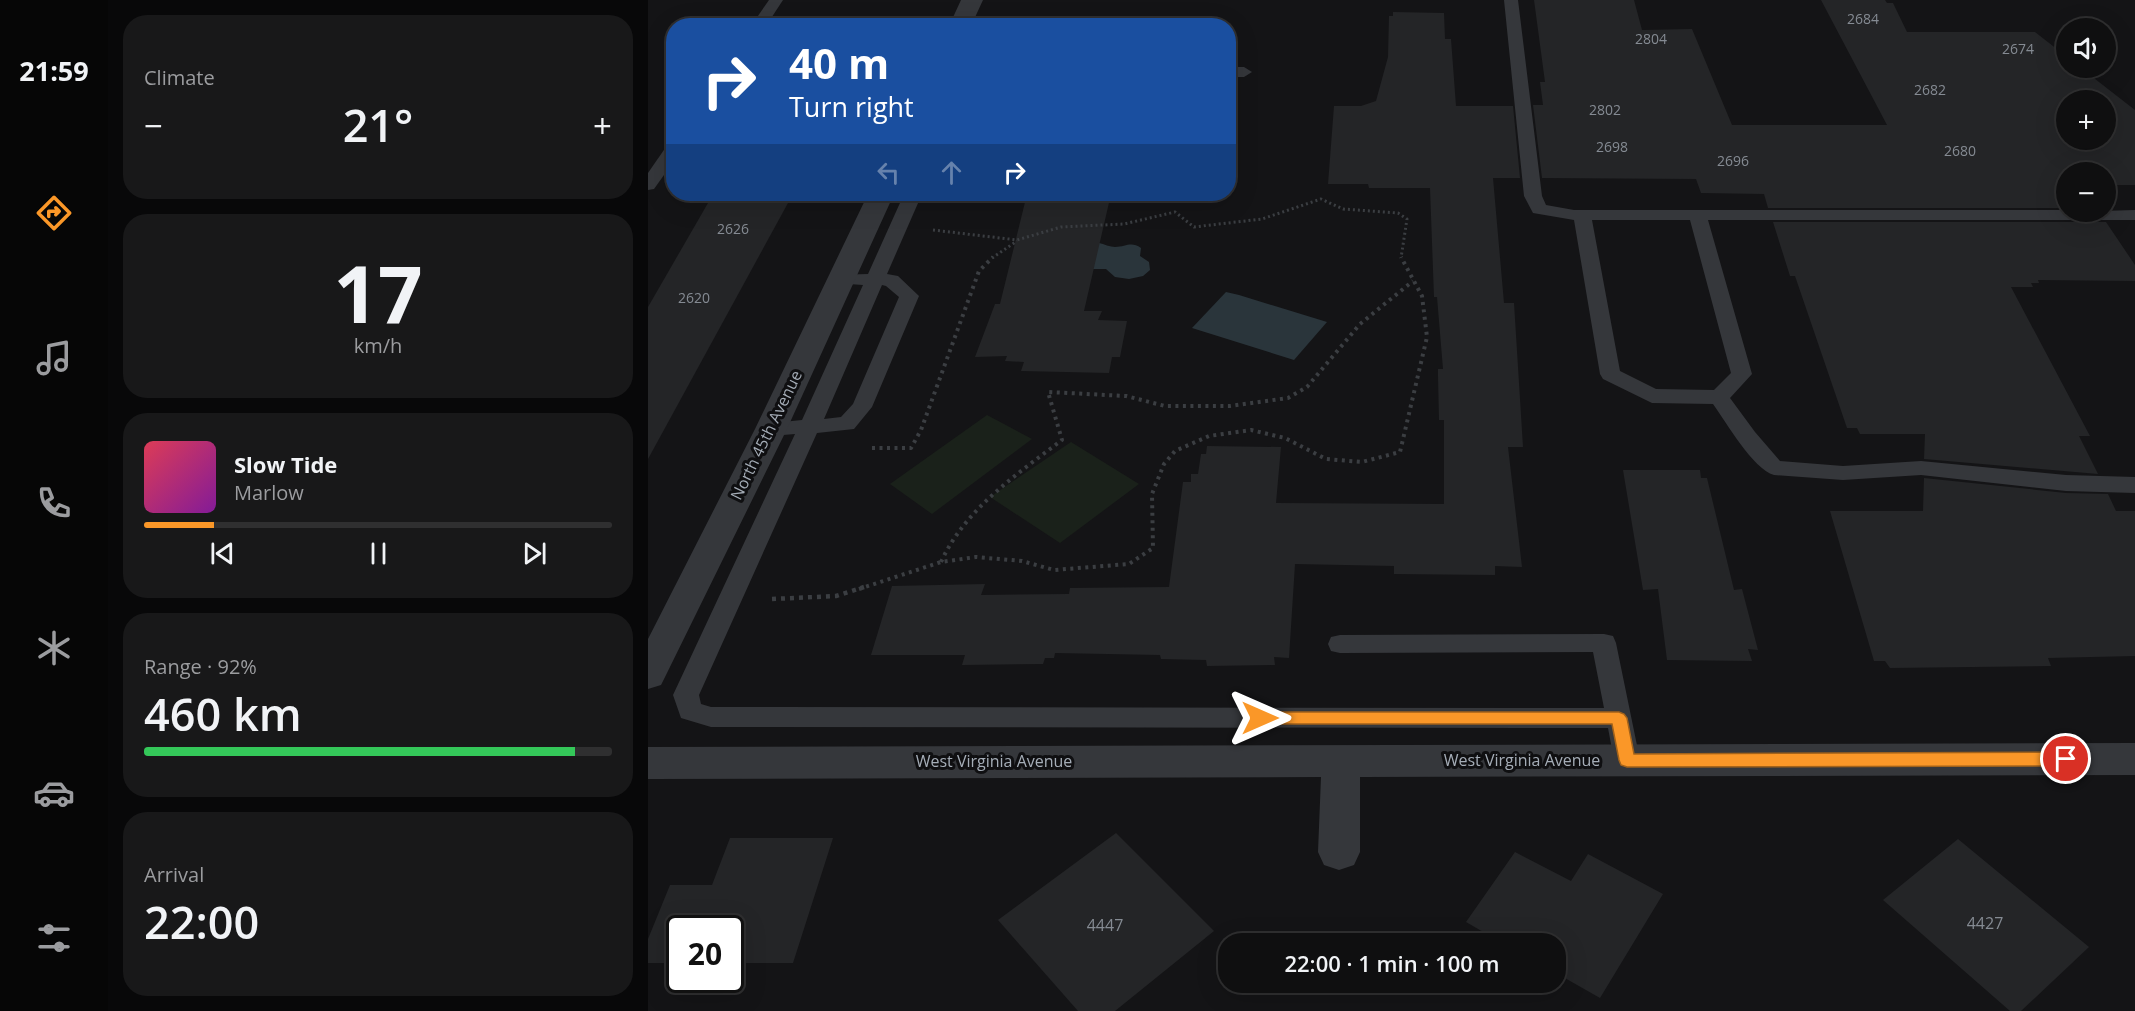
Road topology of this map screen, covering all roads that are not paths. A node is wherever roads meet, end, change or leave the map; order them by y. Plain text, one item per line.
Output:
1 (776, 0) edge
2 (972, 0) edge
3 (1511, 0) edge
4 (764, 18) edge
5 (964, 18) edge
6 (666, 159) edge
7 (648, 185) edge
8 (878, 201) edge
9 (908, 204) edge
10 (1582, 215) junction
11 (1698, 215) junction
12 (2135, 215) edge
13 (841, 279) junction
14 (874, 280) junction
15 (1719, 397) junction
16 (771, 429) junction
17 (805, 437) junction
18 (2135, 486) edge
19 (1340, 644) dead end
20 (648, 675) edge
21 (1619, 718) junction
22 (2135, 759) edge
23 (1341, 760) junction
24 (1627, 760) junction
25 (648, 763) edge
26 (1339, 852) dead end

1 - 4 lane
2 - 5 street
3 - 10 lane
6 - 7 lane
8 - 13 street, North 45th Avenue
9 - 14 lane
10 - 11 lane
10 - 15 lane
11 - 12 lane
11 - 15 lane
13 - 14 lane
13 - 16 street, North 45th Avenue
14 - 17 lane
14 - 17 lane
15 - 18 lane
16 - 17 lane
16 - 20 street, North 45th Avenue
17 - 21 lane
19 - 21 lane
21 - 24 lane
22 - 24 street, West Virginia Avenue
23 - 24 street, West Virginia Avenue
23 - 25 street, West Virginia Avenue
23 - 26 street

